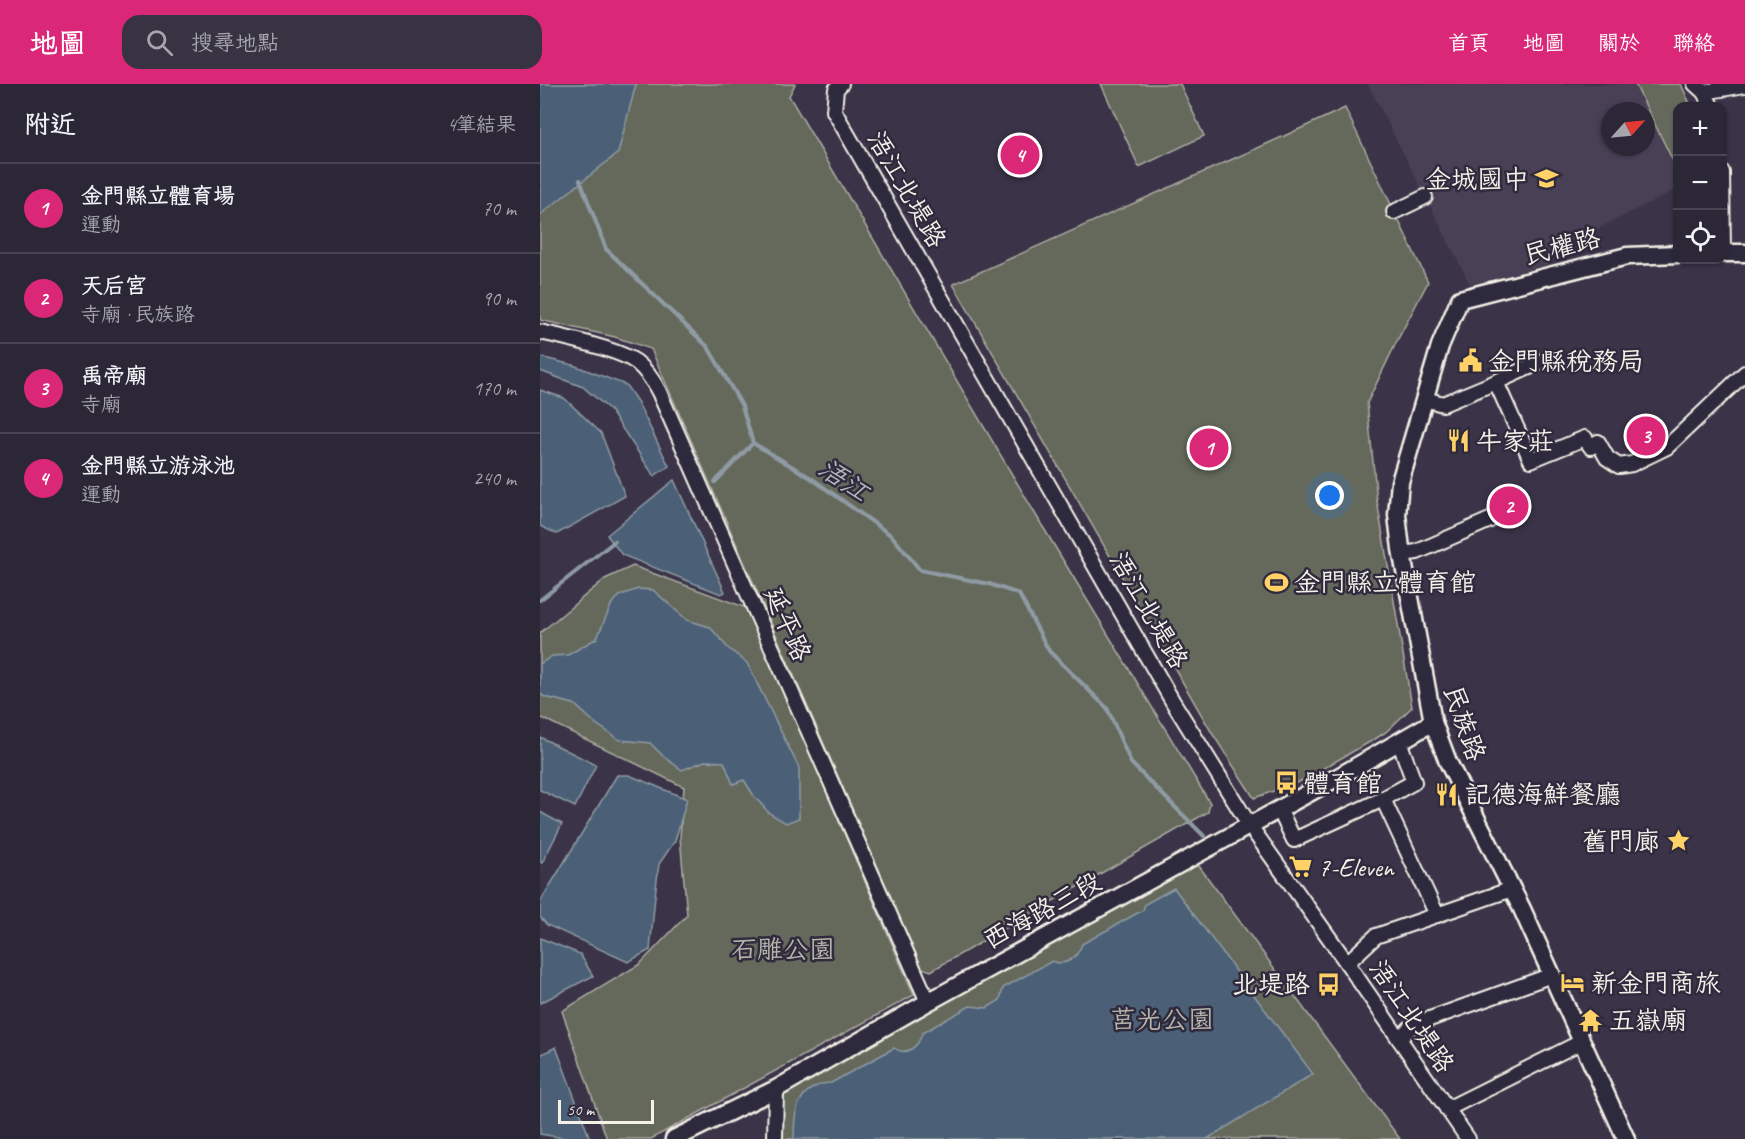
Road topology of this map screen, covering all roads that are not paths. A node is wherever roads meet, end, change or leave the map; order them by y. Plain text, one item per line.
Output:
1 (842, 84) edge
2 (1745, 85) edge
3 (1699, 88) edge
4 (1708, 102) edge
5 (1425, 197) dead end
6 (1394, 212) dead end
7 (1727, 253) edge
8 (1745, 253) edge
9 (1673, 254) edge
10 (1461, 299) joint
11 (540, 332) edge
12 (1547, 359) dead end
13 (1745, 373) edge
14 (1496, 382) junction
15 (1425, 399) junction
16 (1490, 520) dead end
17 (1402, 554) junction
18 (1433, 722) junction
19 (1399, 741) junction
20 (1383, 799) junction
21 (1280, 809) junction
22 (1250, 826) junction
23 (1512, 889) junction
24 (1437, 915) junction
25 (1347, 963) junction
26 (1552, 975) junction
27 (928, 1002) junction
28 (1399, 1039) junction
29 (1581, 1042) junction
30 (776, 1089) junction
31 (1447, 1109) junction
32 (674, 1139) edge
33 (775, 1139) edge
34 (1468, 1139) edge
35 (1626, 1139) edge

1 - 22 street, 浯江北堤路
2 - 3 street
3 - 4 street
5 - 6 street
7 - 8 main road
9 - 10 main road, 民權路
10 - 15 main road, 民族路
11 - 27 street, 延平路
12 - 14 street
13 - 14 street
14 - 15 street
15 - 17 main road, 民族路
16 - 17 street
17 - 18 main road, 民族路
18 - 19 main road, 西海路三段
18 - 23 main road, 民族路
19 - 20 street
19 - 21 main road, 西海路三段
20 - 21 street
20 - 24 street
21 - 22 main road, 西海路三段
22 - 25 street, 浯江北堤路
22 - 27 main road, 西海路三段
23 - 24 street
23 - 26 main road, 民族路
24 - 25 street
25 - 28 street, 浯江北堤路
26 - 28 street
26 - 29 main road, 民族路
27 - 30 main road, 西海路三段
28 - 31 street, 浯江北堤路
29 - 31 street
29 - 35 main road, 民族路
30 - 32 main road, 西海路三段
30 - 33 street
31 - 34 street, 浯江北堤路

